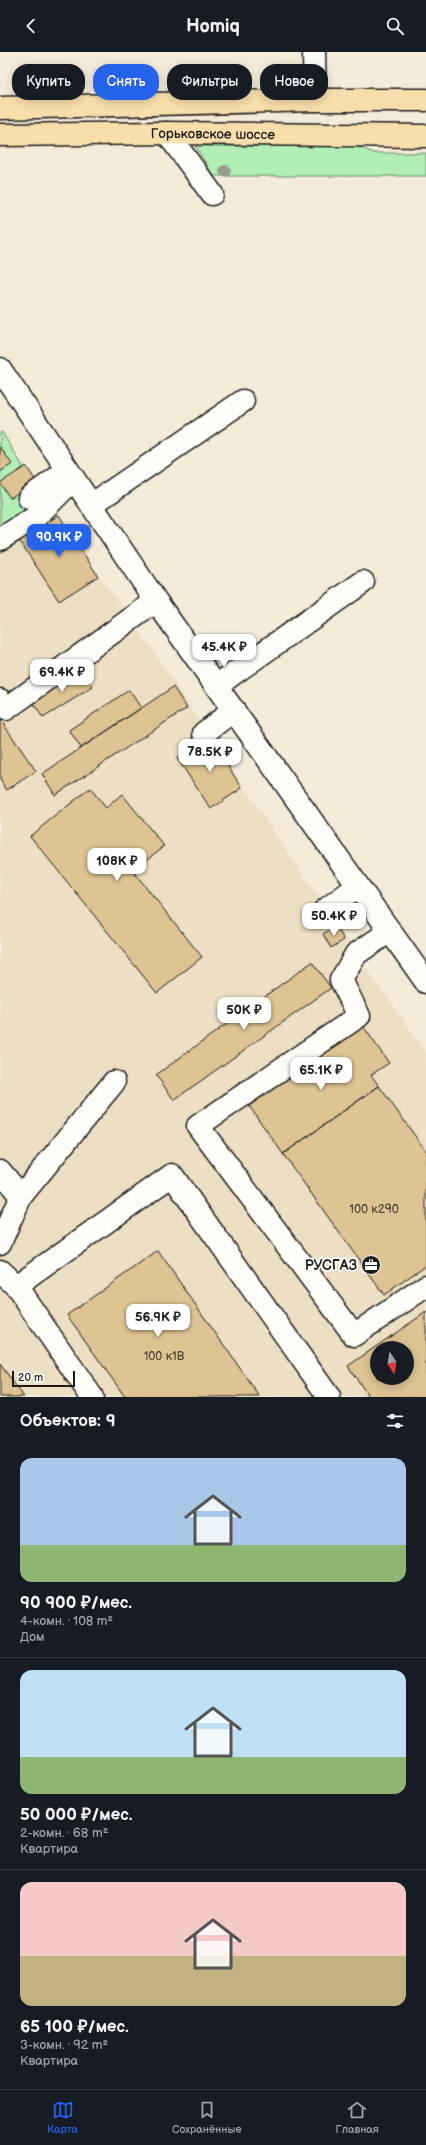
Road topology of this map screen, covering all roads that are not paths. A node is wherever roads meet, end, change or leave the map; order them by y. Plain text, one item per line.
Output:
1 (314, 52) edge
2 (314, 64) edge
3 (315, 100) edge
4 (328, 100) edge
5 (426, 100) edge
6 (0, 108) edge
7 (167, 133) junction
8 (0, 136) edge
9 (426, 136) edge
10 (212, 194) dead end
11 (0, 369) edge
12 (243, 401) dead end
13 (71, 474) junction
14 (30, 498) dead end
15 (91, 505) junction
16 (0, 539) edge
17 (363, 582) dead end
18 (156, 601) junction
19 (216, 686) junction
20 (0, 700) edge
21 (234, 710) junction
22 (204, 733) dead end
23 (358, 886) junction
24 (324, 910) dead end
25 (390, 931) junction
26 (426, 982) edge
27 (114, 1082) dead end
28 (0, 1171) edge
29 (21, 1196) junction
30 (0, 1243) edge
31 (0, 1271) edge
32 (16, 1286) junction
33 (426, 1286) edge
34 (92, 1397) edge
35 (329, 1397) edge

1 - 2 street
3 - 6 main road, Горьковское шоссе
4 - 5 main road, Горьковское шоссе
7 - 8 main road, Горьковское шоссе
7 - 9 main road, Горьковское шоссе
7 - 10 street
11 - 13 street
12 - 15 street
13 - 14 street
13 - 15 street
13 - 16 street
15 - 18 street
17 - 19 street
18 - 19 street
18 - 20 street
19 - 21 street
21 - 22 street
21 - 23 street
23 - 24 street
23 - 25 street
25 - 26 street
25 - 33 street
27 - 29 street
28 - 29 street
29 - 30 street
31 - 32 street
32 - 34 street
32 - 35 street

